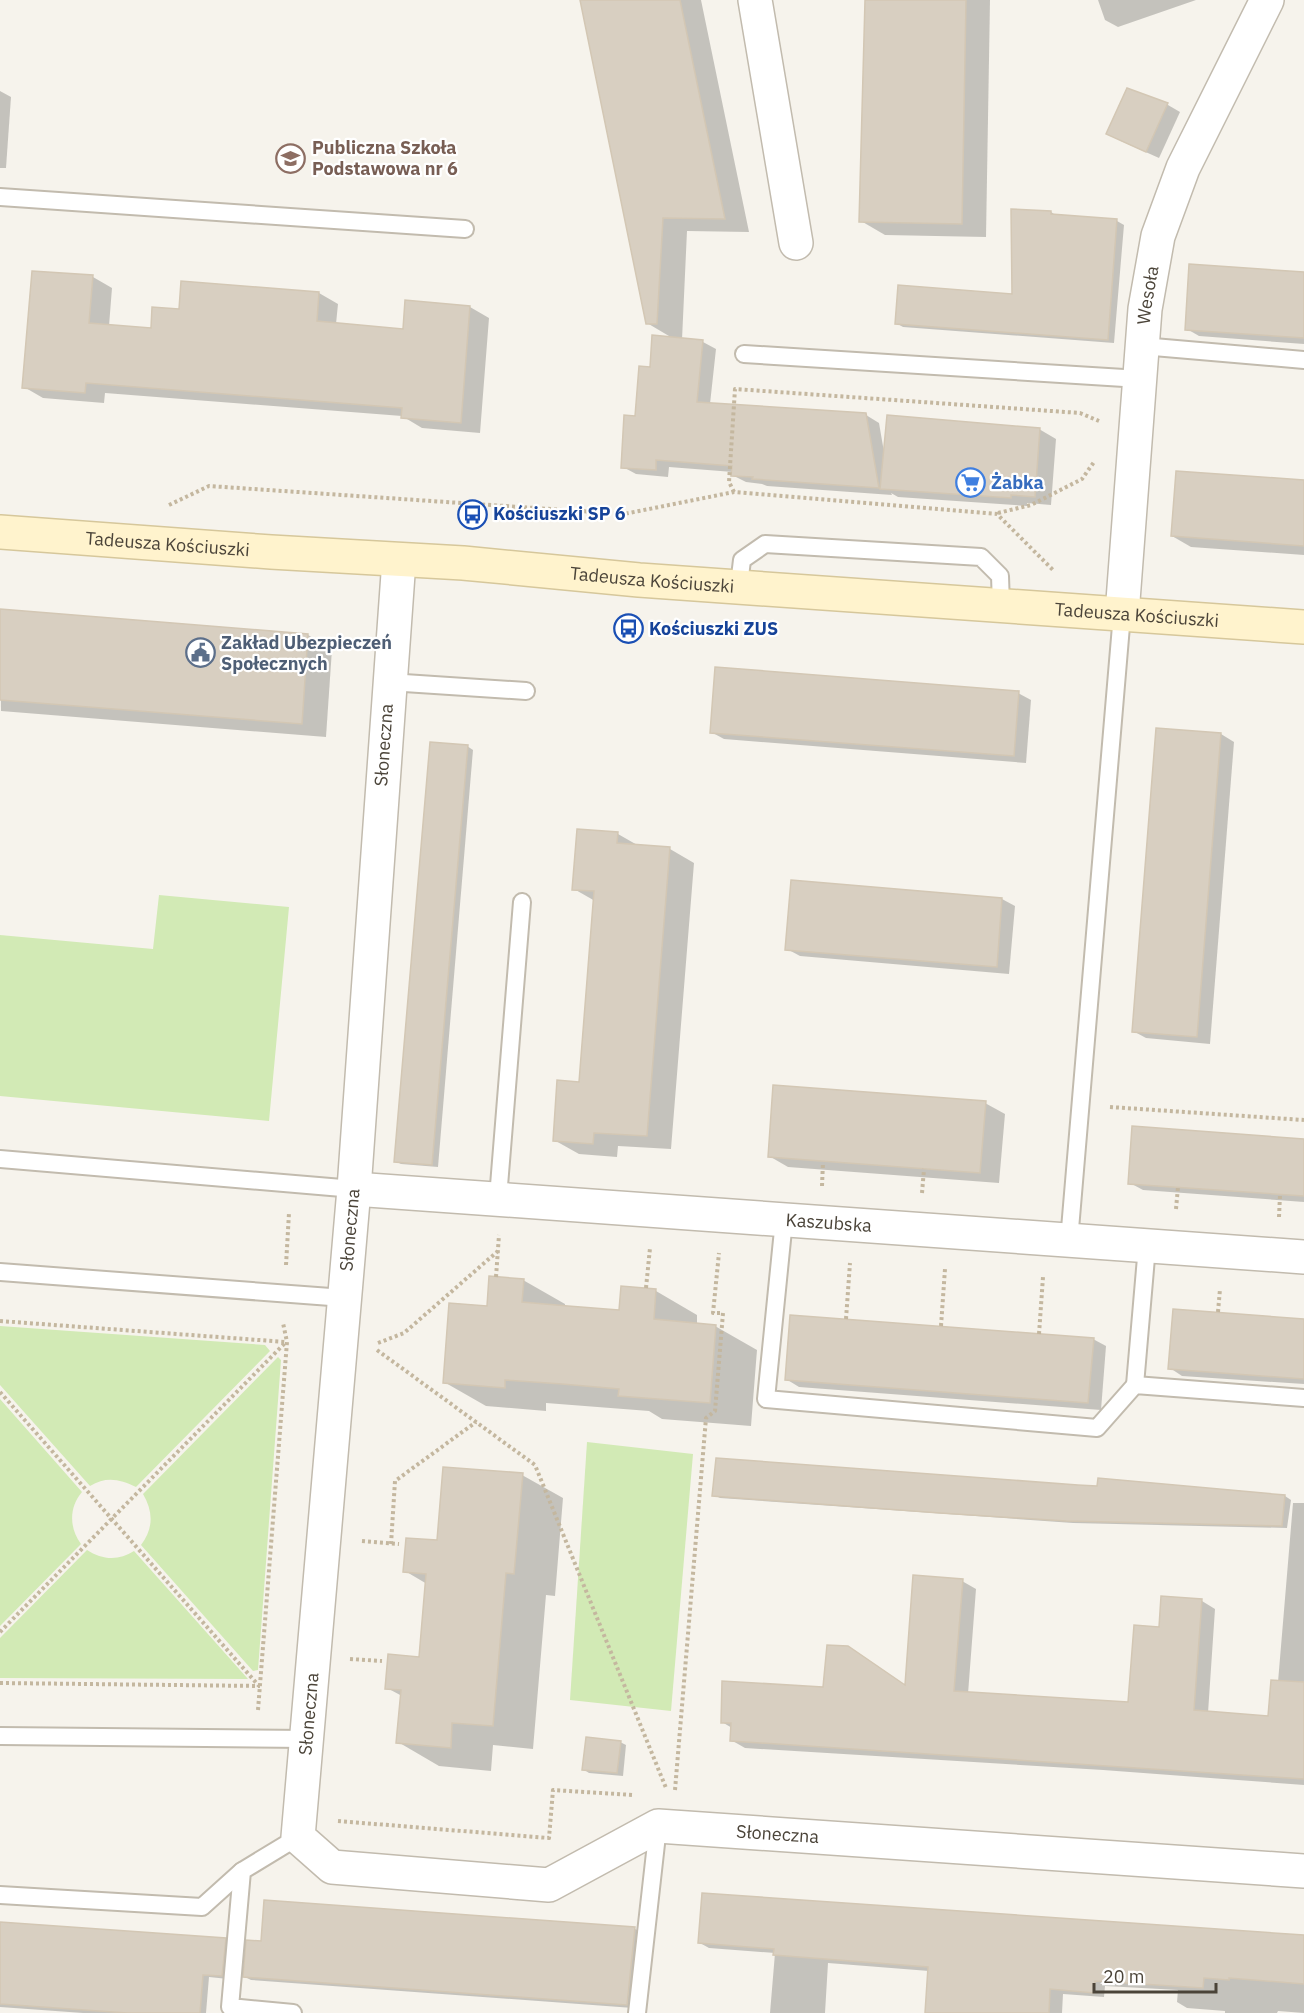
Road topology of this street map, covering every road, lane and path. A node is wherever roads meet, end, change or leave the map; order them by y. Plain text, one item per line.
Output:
1 (755, 0) edge
2 (1267, 0) edge
3 (0, 196) edge
4 (465, 229) dead end
5 (796, 243) dead end
6 (1143, 346) junction
7 (744, 354) dead end
8 (1304, 360) edge
9 (1140, 379) junction
10 (1102, 423) dead end
11 (1096, 460) dead end
12 (734, 492) junction
13 (167, 506) dead end
14 (997, 514) junction
15 (0, 532) edge
16 (399, 560) junction
17 (1056, 574) dead end
18 (738, 585) junction
19 (1001, 605) junction
20 (1122, 614) junction
21 (1304, 627) edge
22 (389, 682) junction
23 (526, 691) dead end
24 (522, 902) dead end
25 (1106, 1107) dead end
26 (1304, 1120) edge
27 (0, 1159) edge
28 (823, 1162) dead end
29 (924, 1169) dead end
30 (1178, 1188) dead end
31 (354, 1189) junction
32 (822, 1190) dead end
33 (1280, 1195) dead end
34 (922, 1197) dead end
35 (497, 1213) junction
36 (1176, 1216) dead end
37 (783, 1220) junction
38 (1279, 1223) dead end
39 (1069, 1240) junction
40 (650, 1244) dead end
41 (1147, 1246) junction
42 (720, 1248) dead end
43 (498, 1251) junction
44 (851, 1257) dead end
45 (1304, 1257) edge
46 (946, 1264) dead end
47 (1044, 1271) dead end
48 (0, 1272) edge
49 (496, 1277) dead end
50 (1220, 1283) dead end
51 (646, 1288) dead end
52 (344, 1299) junction
53 (1218, 1312) dead end
54 (846, 1319) dead end
55 (0, 1321) edge
56 (942, 1326) dead end
57 (1039, 1334) dead end
58 (287, 1342) junction
59 (1135, 1385) junction
60 (0, 1392) edge
61 (1304, 1398) edge
62 (476, 1422) junction
63 (112, 1519) junction
64 (355, 1541) dead end
65 (391, 1544) junction
66 (399, 1544) dead end
67 (0, 1632) edge
68 (346, 1659) dead end
69 (382, 1661) dead end
70 (0, 1683) edge
71 (260, 1686) junction
72 (0, 1737) edge
73 (256, 1738) junction
74 (307, 1739) junction
75 (675, 1792) dead end
76 (634, 1795) dead end
77 (664, 1812) junction
78 (332, 1821) dead end
79 (298, 1837) junction
80 (242, 1871) junction
81 (1304, 1871) edge
82 (0, 1895) edge
83 (227, 2010) edge
84 (292, 2013) edge
85 (637, 2013) edge

1 - 5 street
2 - 6 street, Wesoła
3 - 4 lane
6 - 8 lane
6 - 9 street, Wesoła
7 - 9 lane
9 - 20 street, Wesoła
10 - 12 path
11 - 14 path
12 - 13 path
12 - 14 path
14 - 17 path
15 - 16 street, Tadeusza Kościuszki
16 - 18 street, Tadeusza Kościuszki
16 - 22 street, Słoneczna
18 - 19 street, Tadeusza Kościuszki
18 - 19 lane
19 - 20 street, Tadeusza Kościuszki
20 - 21 street, Tadeusza Kościuszki
20 - 39 lane
22 - 23 lane
22 - 31 street, Słoneczna
24 - 35 lane
25 - 26 path
27 - 31 lane
28 - 32 path
29 - 34 path
30 - 36 path
31 - 35 street, Kaszubska
31 - 52 street, Słoneczna
33 - 38 path
35 - 37 street, Kaszubska
35 - 43 path
37 - 39 street, Kaszubska
37 - 59 lane
39 - 41 street, Kaszubska
40 - 51 path
41 - 45 street, Kaszubska
41 - 59 lane
42 - 75 path
43 - 49 path
43 - 62 path
44 - 54 path
46 - 56 path
47 - 57 path
48 - 52 lane
50 - 53 path
52 - 74 street, Słoneczna
55 - 58 path
58 - 63 path
58 - 71 path
59 - 61 lane
60 - 63 path
62 - 65 path
62 - 77 path
63 - 67 path
63 - 71 path
64 - 65 path
65 - 66 path
68 - 69 path
70 - 71 path
71 - 73 path
72 - 73 lane
73 - 74 lane
74 - 79 street, Słoneczna
76 - 78 path
77 - 79 street
77 - 81 street, Słoneczna
77 - 85 lane
79 - 80 lane
80 - 82 lane
80 - 83 lane
83 - 84 lane

